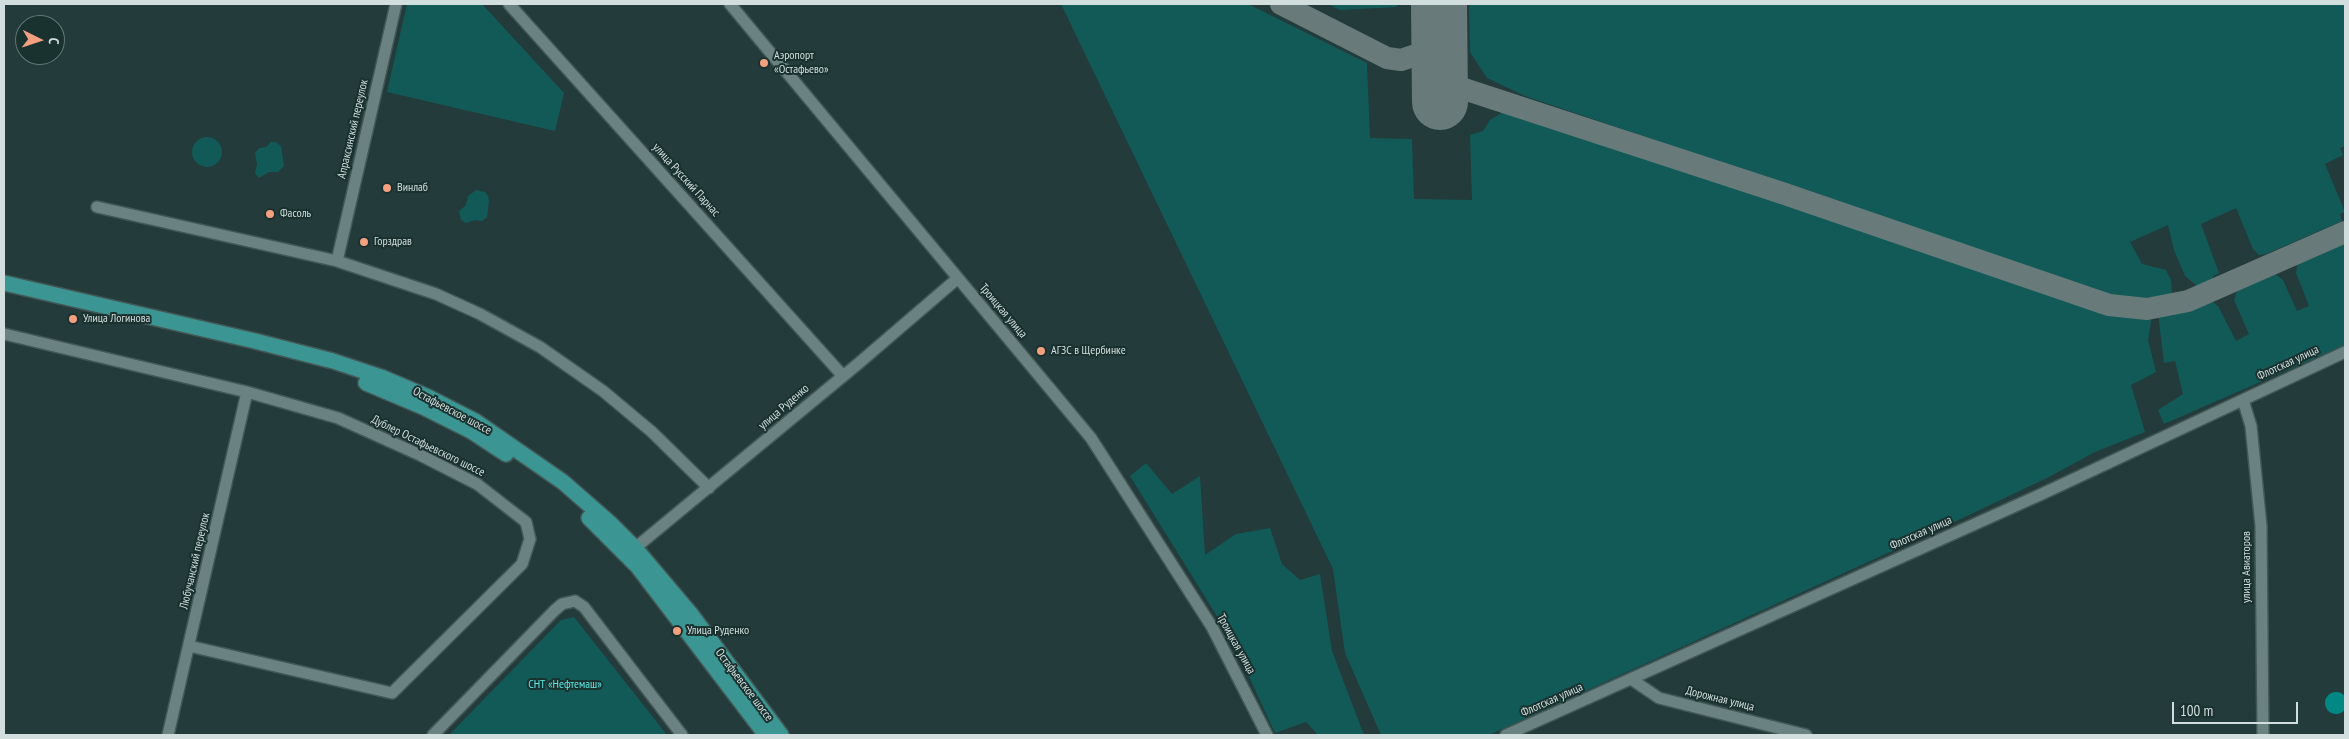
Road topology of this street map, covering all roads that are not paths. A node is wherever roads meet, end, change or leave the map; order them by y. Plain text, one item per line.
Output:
1 (396, 4) edge
2 (509, 4) edge
3 (730, 4) edge
4 (97, 207) dead end
5 (337, 261) junction
6 (958, 278) junction
7 (4, 283) edge
8 (4, 292) edge
9 (4, 334) edge
10 (2345, 352) edge
11 (843, 376) junction
12 (247, 392) junction
13 (2243, 400) junction
14 (709, 488) junction
15 (631, 551) junction
16 (189, 646) junction
17 (1632, 679) junction
18 (168, 735) edge
19 (433, 735) edge
20 (682, 735) edge
21 (766, 735) edge
22 (781, 735) edge
23 (1267, 735) edge
24 (1506, 735) edge
25 (1806, 735) edge
26 (2263, 735) edge

1 - 5 street, Апраксинский переулок
2 - 11 street, улица Русский Парнас
3 - 6 street, Троицкая улица
4 - 5 street
5 - 14 street
6 - 11 street, улица Руденко
6 - 23 street, Троицкая улица
7 - 15 main road, Остафьевское шоссе
8 - 15 main road, Остафьевское шоссе
9 - 12 street, Дублер Остафьевского шоссе
10 - 13 street, Флотская улица
11 - 14 street, улица Руденко
12 - 16 street, Любучанский переулок
12 - 16 street, Дублер Остафьевского шоссе
13 - 17 street, Флотская улица
13 - 26 street, улица Авиаторов
14 - 15 street, улица Руденко
15 - 21 main road, Остафьевское шоссе
15 - 22 main road, Остафьевское шоссе
16 - 18 street, Любучанский переулок
17 - 24 street, Флотская улица
17 - 25 street, Дорожная улица
19 - 20 street

